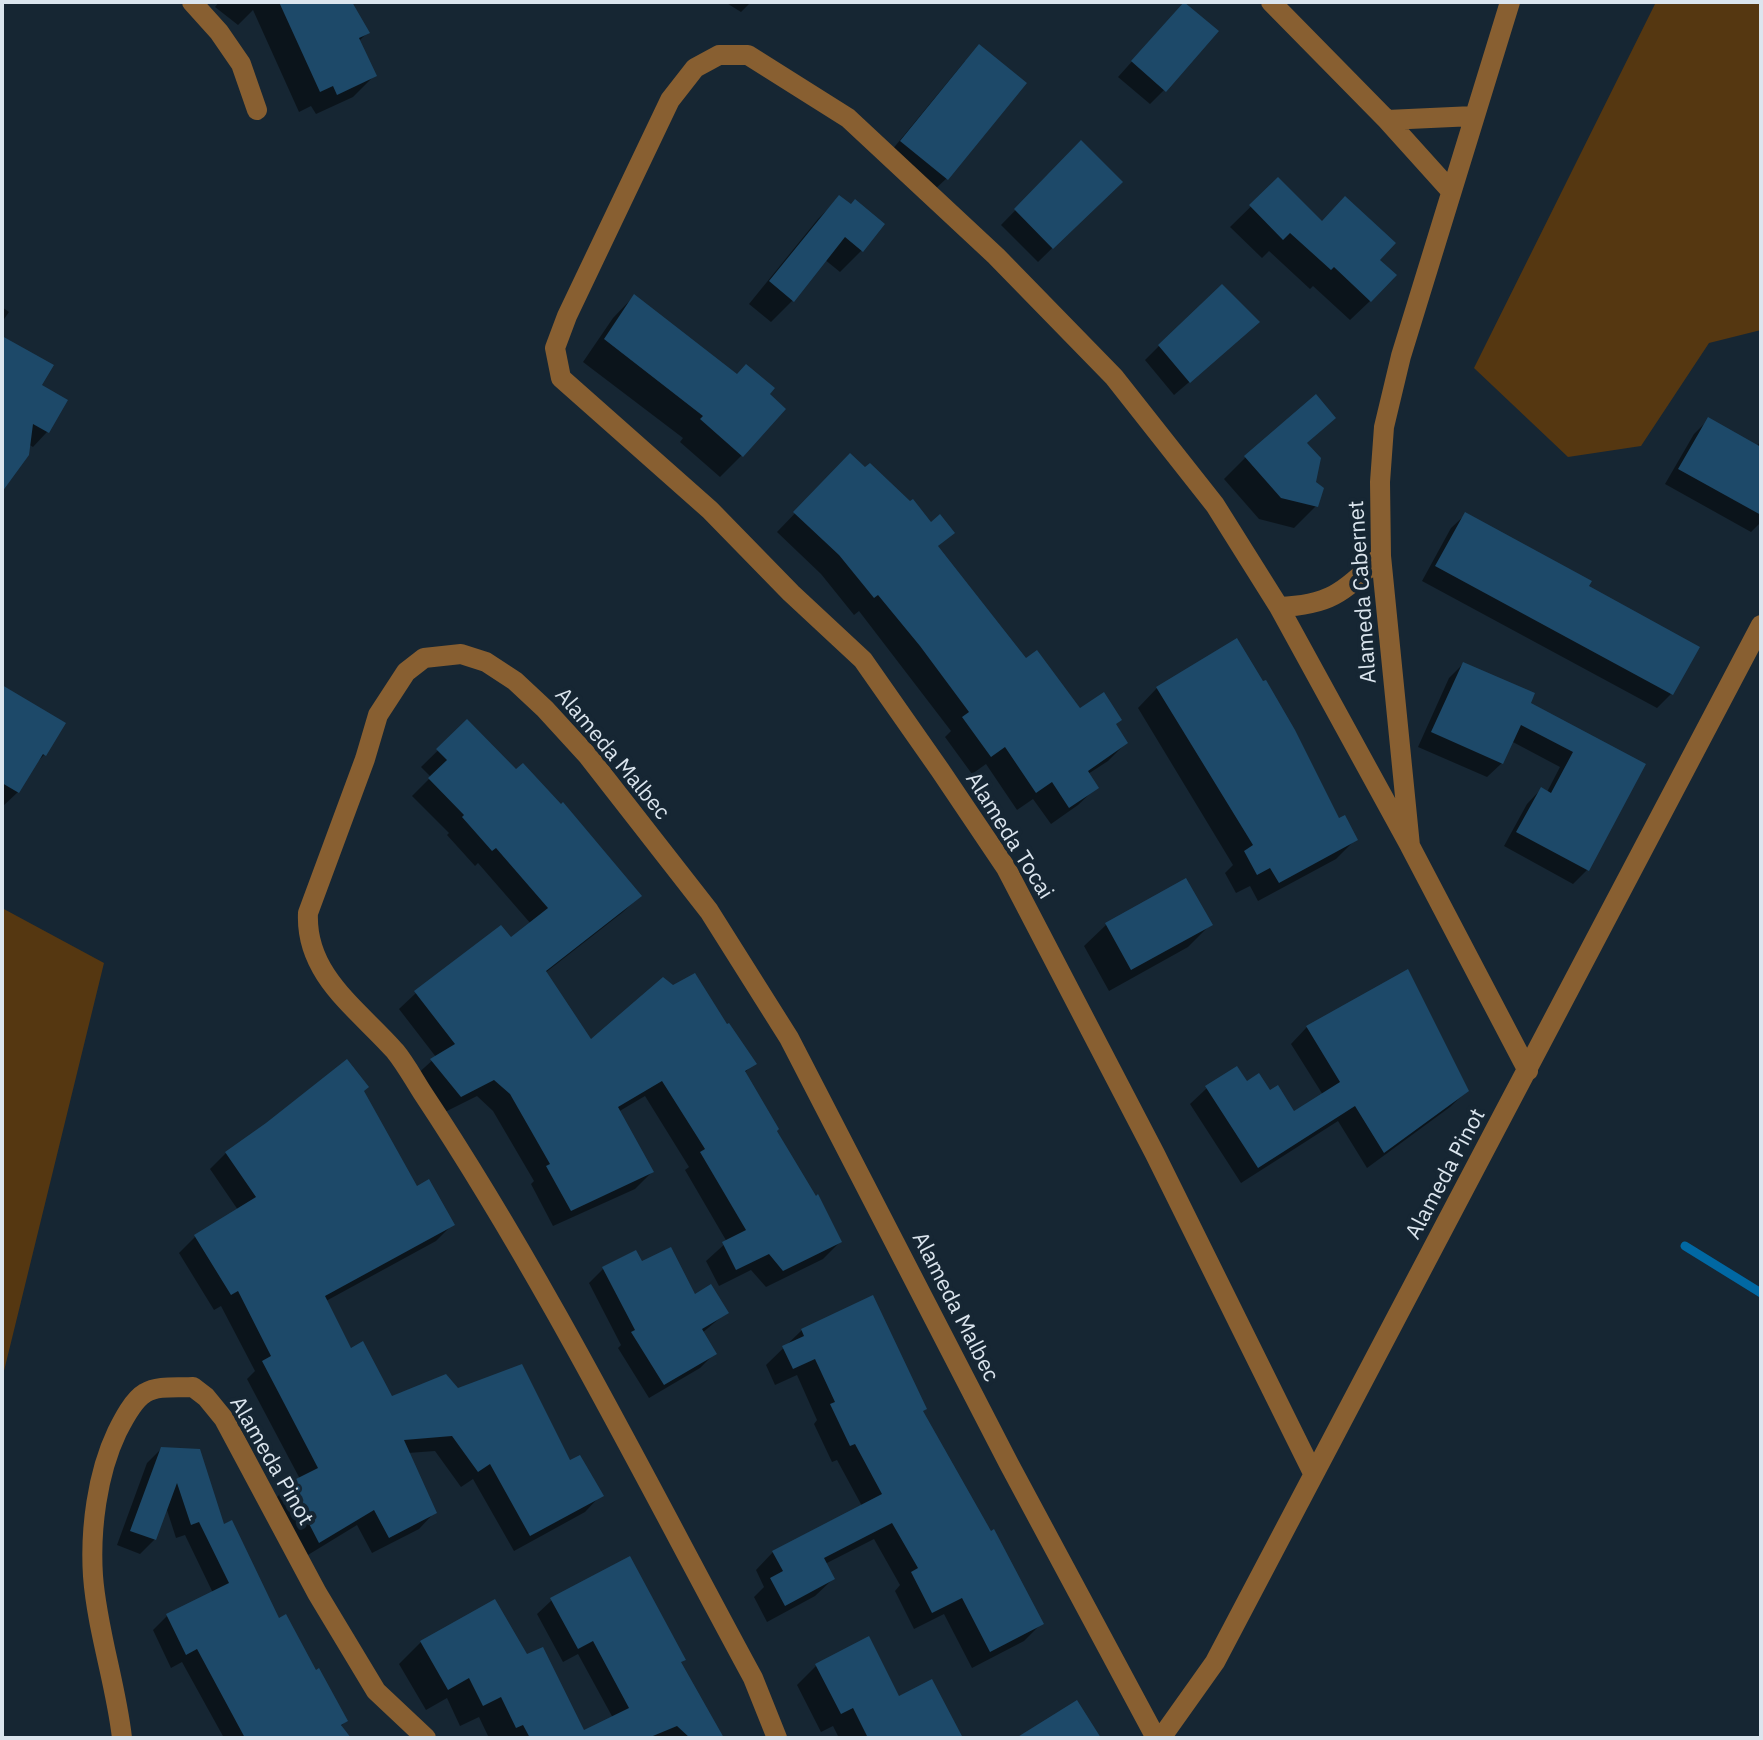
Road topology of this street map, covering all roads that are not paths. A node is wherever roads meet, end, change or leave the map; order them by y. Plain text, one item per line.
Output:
1 (192, 2) edge
2 (1271, 2) edge
3 (1510, 2) edge
4 (257, 110) dead end
5 (1474, 116) junction
6 (1387, 120) junction
7 (1451, 191) junction
8 (1381, 556) junction
9 (1279, 607) junction
10 (1761, 625) edge
11 (1410, 846) junction
12 (1528, 1071) junction
13 (1313, 1473) junction
14 (122, 1738) edge
15 (426, 1738) edge
16 (777, 1738) edge
17 (1158, 1738) edge

1 - 4 street
2 - 6 street
3 - 5 street, Alameda Cabernet
5 - 6 street
5 - 7 street, Alameda Cabernet
6 - 7 street
7 - 8 street, Alameda Cabernet
8 - 9 street
8 - 11 street, Alameda Cabernet
9 - 11 street, Alameda Tocai
9 - 13 street, Alameda Tocai
10 - 12 street, Alameda Pinot
11 - 12 street, Alameda Cabernet
12 - 13 street, Alameda Pinot
13 - 17 street, Alameda Pinot
14 - 15 street, Alameda Pinot
16 - 17 street, Alameda Malbec

